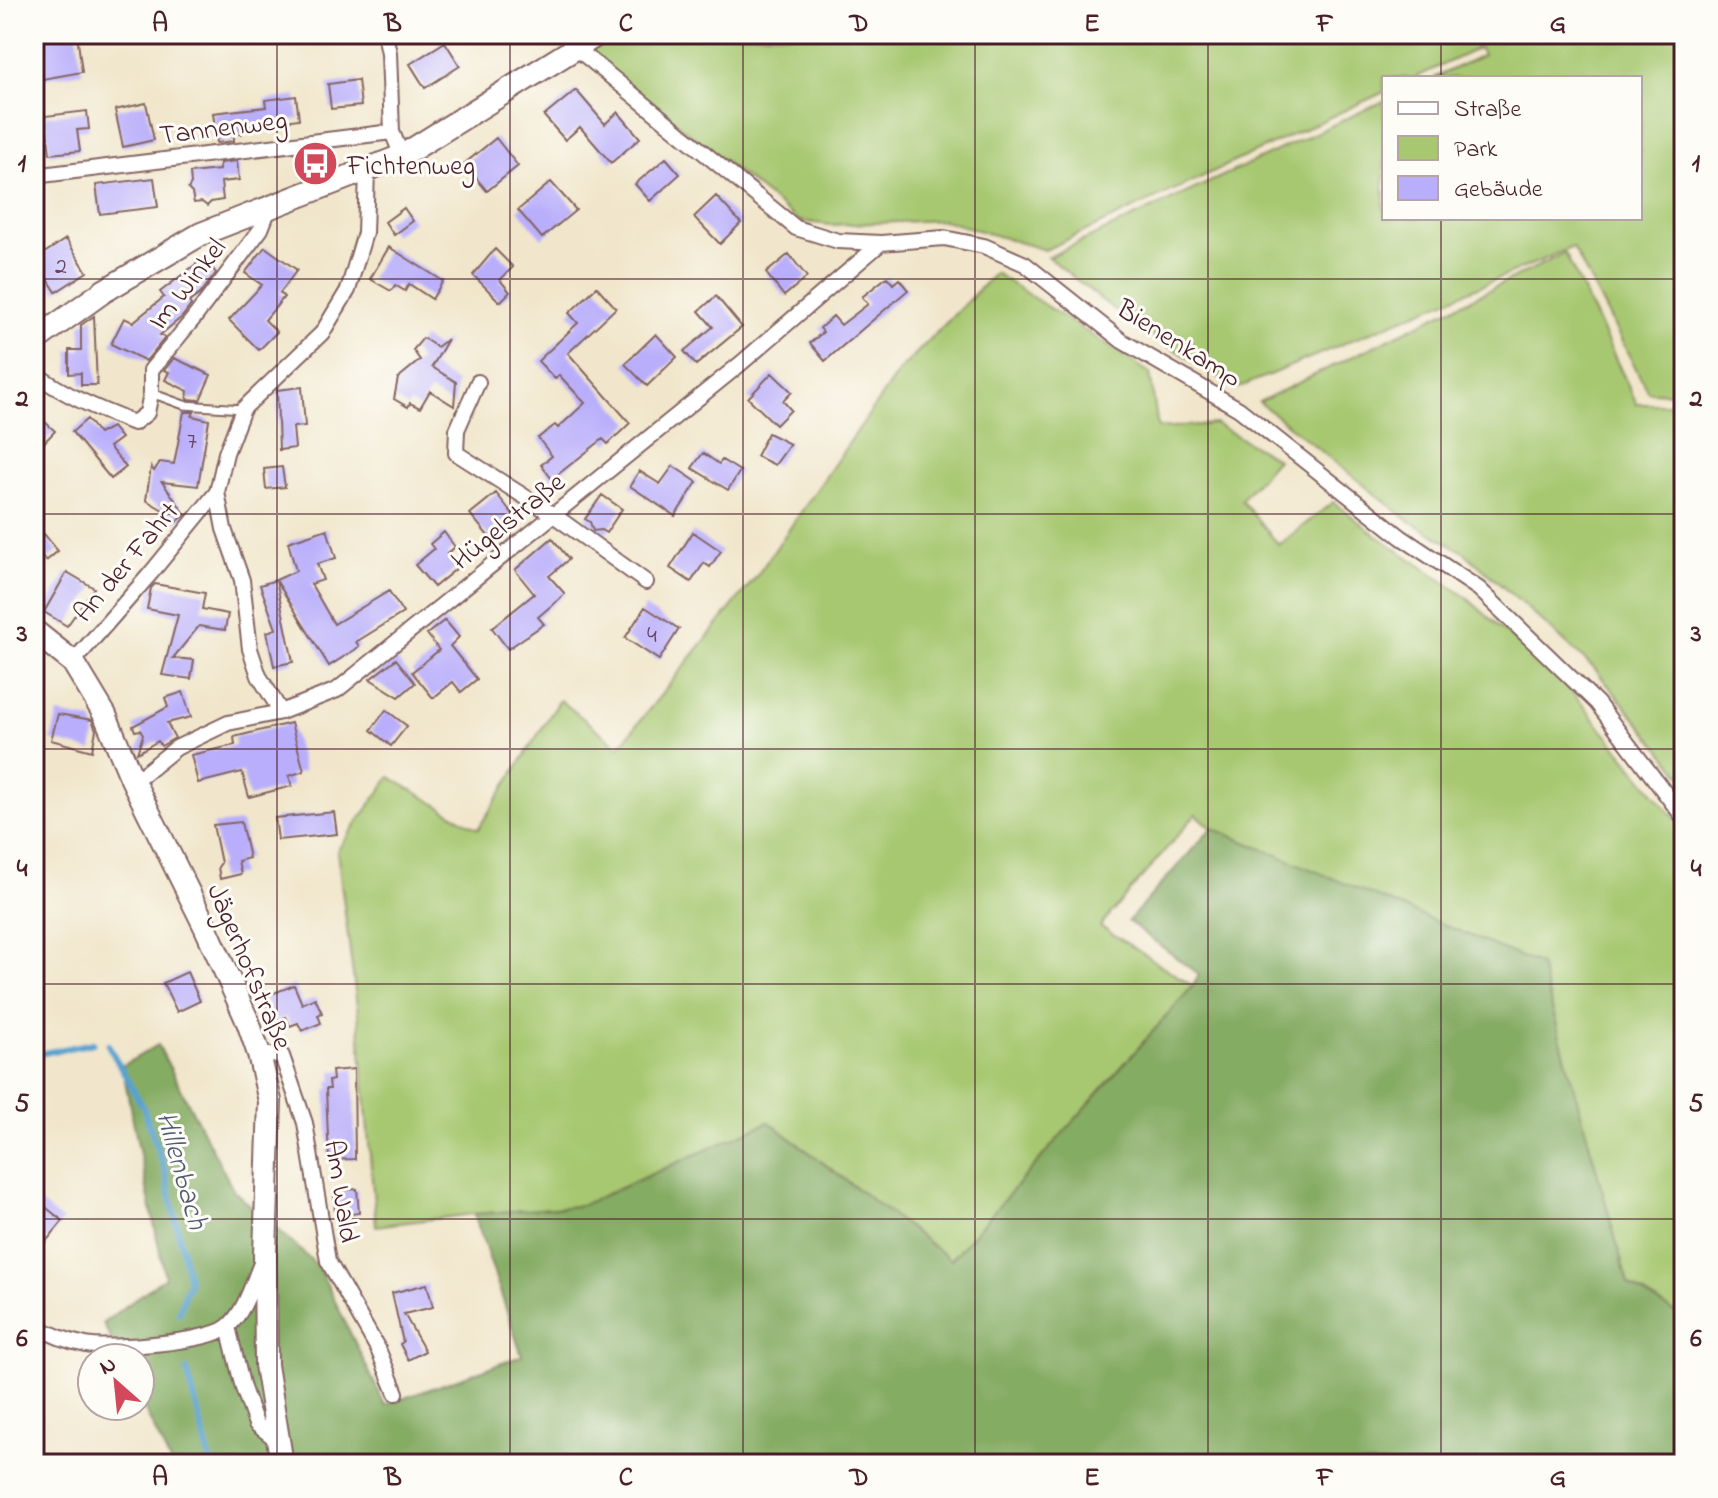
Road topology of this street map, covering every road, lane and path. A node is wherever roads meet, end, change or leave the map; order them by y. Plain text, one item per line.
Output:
1 (385, 34) edge
2 (598, 34) edge
3 (576, 48) junction
4 (392, 132) junction
5 (402, 156) junction
6 (367, 171) junction
7 (34, 176) edge
8 (270, 206) junction
9 (881, 243) junction
10 (34, 341) edge
11 (34, 373) edge
12 (478, 382) dead end
13 (151, 393) junction
14 (243, 409) junction
15 (217, 492) junction
16 (555, 516) junction
17 (646, 582) dead end
18 (34, 631) edge
19 (73, 662) junction
20 (281, 712) junction
21 (132, 779) junction
22 (1684, 818) edge
23 (259, 1054) junction
24 (265, 1254) junction
25 (34, 1325) edge
26 (228, 1327) junction
27 (396, 1393) dead end
28 (278, 1441) junction
29 (282, 1464) edge

1 - 4 street
2 - 3 main road
3 - 5 main road
3 - 9 street, Bienenkamp
4 - 5 street
4 - 7 street, Tannenweg
5 - 6 main road
6 - 8 main road
6 - 14 street
8 - 10 main road
8 - 13 street, Im Winkel
9 - 16 street, Hügelstraße
9 - 22 street, Bienenkamp
11 - 13 street, Im Winkel
12 - 16 street
13 - 14 lane
14 - 15 street
15 - 19 street, An der Fahrt
15 - 20 street
16 - 17 street
16 - 20 street, Hügelstraße
18 - 19 main road, Jägerhofstraße
19 - 21 main road, Jägerhofstraße
20 - 21 street, Hügelstraße
21 - 23 main road, Jägerhofstraße
23 - 24 main road, Jägerhofstraße
23 - 27 street, Am Wald
24 - 26 street
24 - 28 main road, Jägerhofstraße
25 - 26 street
26 - 28 street
28 - 29 main road, Jägerhofstraße

